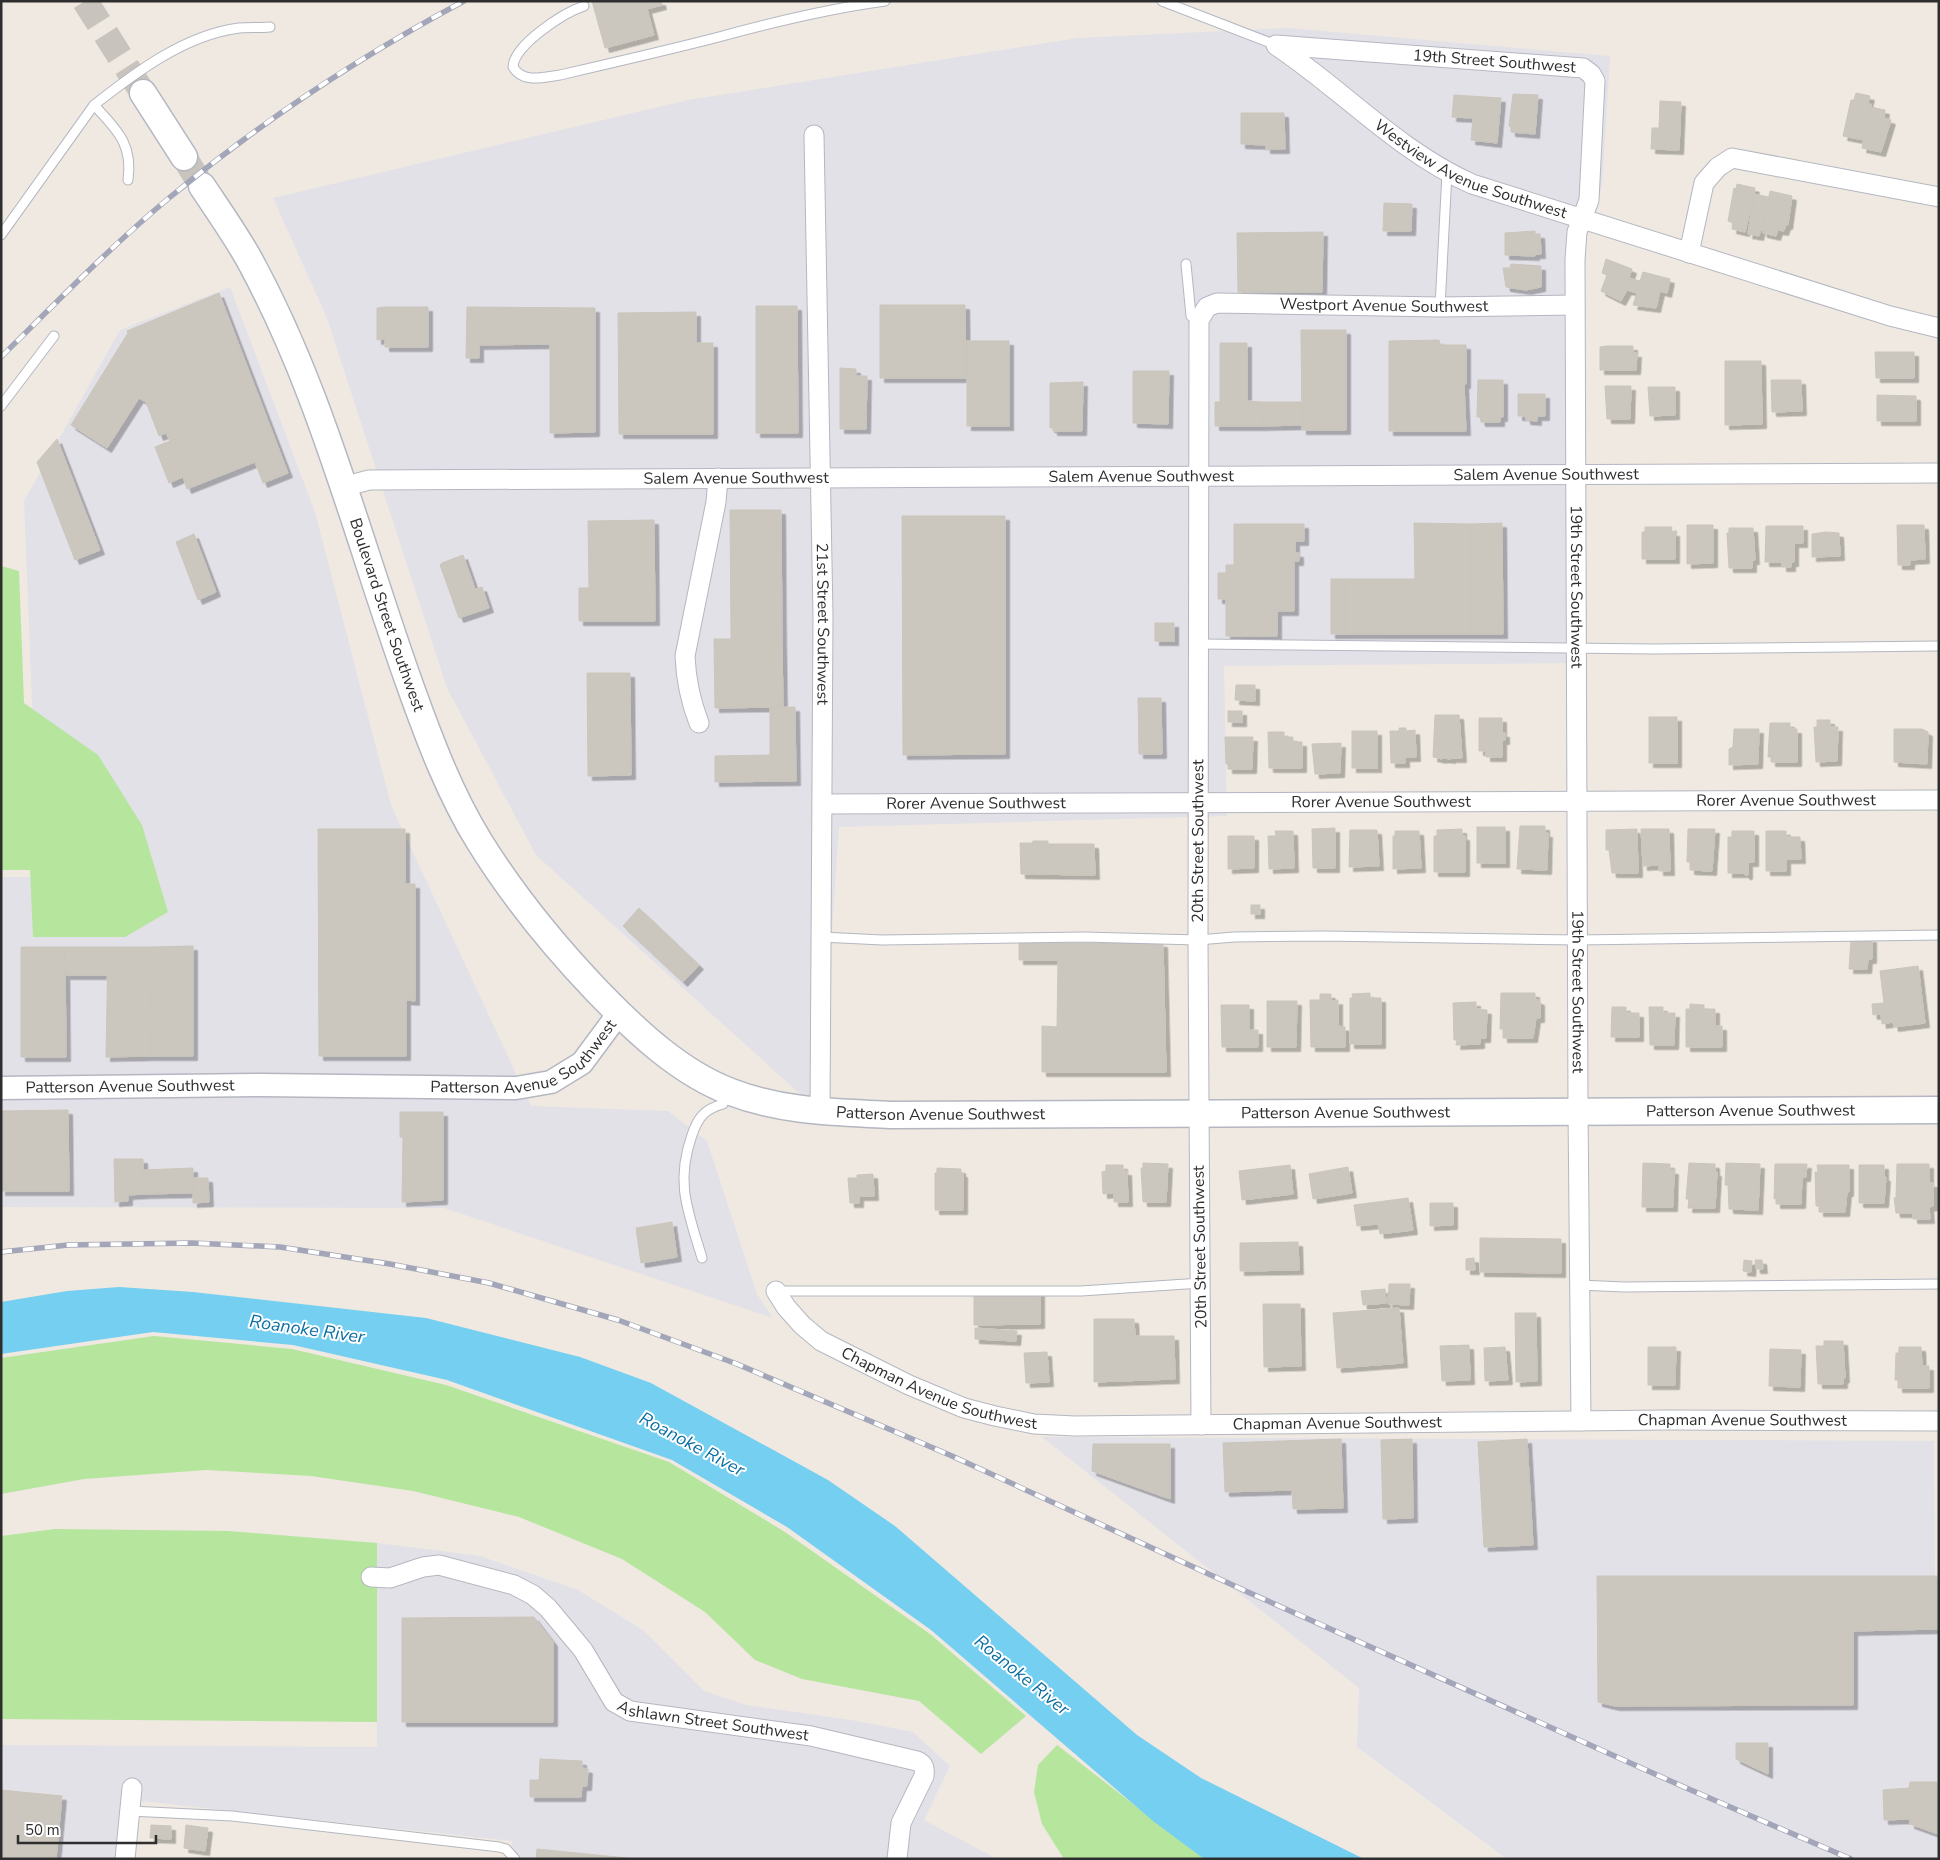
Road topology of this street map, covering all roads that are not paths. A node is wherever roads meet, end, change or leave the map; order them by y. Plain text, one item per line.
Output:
1 (885, 1) edge
2 (1167, 2) edge
3 (584, 6) dead end
4 (270, 27) dead end
5 (1276, 45) junction
6 (143, 93) tunnel mouth
7 (94, 105) junction
8 (814, 135) dead end
9 (184, 157) tunnel mouth
10 (1447, 173) junction
11 (128, 180) dead end
12 (202, 186) tunnel mouth
13 (1939, 197) edge
14 (1582, 218) junction
15 (1, 235) edge
16 (1689, 253) junction
17 (1186, 264) dead end
18 (1575, 305) junction
19 (1440, 307) junction
20 (1199, 320) junction
21 (1939, 328) edge
22 (54, 336) dead end
23 (1, 406) edge
24 (1939, 473) edge
25 (1575, 474) junction
26 (1198, 476) junction
27 (718, 478) junction
28 (819, 478) junction
29 (343, 488) junction
30 (1199, 644) junction
31 (1578, 646) junction
32 (1939, 646) edge
33 (699, 723) dead end
34 (1577, 800) junction
35 (1939, 800) edge
36 (1199, 801) junction
37 (822, 804) junction
38 (1939, 935) edge
39 (820, 937) junction
40 (1198, 940) junction
41 (1577, 940) junction
42 (619, 1013) junction
43 (1, 1088) edge
44 (725, 1098) junction
45 (1939, 1110) edge
46 (1578, 1111) junction
47 (820, 1112) junction
48 (1199, 1113) junction
49 (702, 1258) dead end
50 (1201, 1283) junction
51 (1939, 1284) edge
52 (1579, 1285) junction
53 (776, 1290) joint
54 (1582, 1421) junction
55 (1939, 1421) edge
56 (1201, 1425) junction
57 (370, 1577) dead end
58 (132, 1788) dead end
59 (130, 1811) junction
60 (125, 1859) edge
61 (515, 1859) edge
62 (897, 1859) edge

1 - 3 lane
2 - 5 lane
4 - 7 lane
5 - 10 street, Westview Avenue Southwest
5 - 14 street, 19th Street Southwest
6 - 9 main road
7 - 11 lane
7 - 15 lane
8 - 28 street, 21st Street Southwest
10 - 14 street, Westview Avenue Southwest
10 - 19 lane
12 - 29 main road, Boulevard Street Southwest
13 - 16 street
14 - 16 street, Westview Avenue Southwest
14 - 18 street, 19th Street Southwest
16 - 21 street, Westview Avenue Southwest
17 - 20 lane, 20th Street Southwest
18 - 19 street, Westport Avenue Southwest
18 - 25 street, 19th Street Southwest
19 - 20 street, Westport Avenue Southwest
20 - 26 street, 20th Street Southwest
22 - 23 lane
24 - 25 street, Salem Avenue Southwest
25 - 26 street, Salem Avenue Southwest
25 - 31 street, 19th Street Southwest
26 - 28 street, Salem Avenue Southwest
26 - 30 street, 20th Street Southwest
27 - 28 street, Salem Avenue Southwest
27 - 29 street, Salem Avenue Southwest
27 - 33 street
28 - 37 street, 21st Street Southwest
29 - 42 main road, Boulevard Street Southwest
30 - 31 lane
30 - 36 street, 20th Street Southwest
31 - 32 lane
31 - 34 street, 19th Street Southwest
34 - 35 street, Rorer Avenue Southwest
34 - 36 street, Rorer Avenue Southwest
34 - 41 street, 19th Street Southwest
36 - 37 street, Rorer Avenue Southwest
36 - 40 street, 20th Street Southwest
37 - 39 street, 21st Street Southwest
38 - 41 lane
39 - 40 lane
39 - 47 street, 21st Street Southwest
40 - 41 lane
40 - 48 street, 20th Street Southwest
41 - 46 street, 19th Street Southwest
42 - 43 street, Patterson Avenue Southwest
42 - 44 main road, Patterson Avenue Southwest
44 - 47 main road, Patterson Avenue Southwest
44 - 49 lane
45 - 46 main road, Patterson Avenue Southwest
46 - 48 main road, Patterson Avenue Southwest
46 - 52 street, 19th Street Southwest
47 - 48 main road, Patterson Avenue Southwest
48 - 50 street, 20th Street Southwest
50 - 53 lane
50 - 56 street, 20th Street Southwest
51 - 52 lane
52 - 54 street, 19th Street Southwest
53 - 56 street, Chapman Avenue Southwest
54 - 55 street, Chapman Avenue Southwest
54 - 56 street, Chapman Avenue Southwest
57 - 62 street, Ashlawn Street Southwest
58 - 59 street
59 - 60 street
59 - 61 lane

